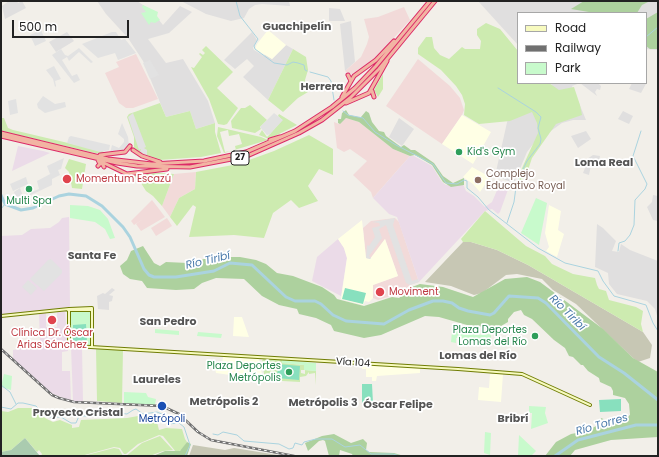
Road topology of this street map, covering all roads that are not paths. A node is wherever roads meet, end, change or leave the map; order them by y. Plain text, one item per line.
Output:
1 (430, 1) edge
2 (435, 1) edge
3 (417, 16) junction
4 (399, 44) junction
5 (357, 74) junction
6 (348, 75) dead end
7 (356, 80) dead end
8 (350, 81) junction
9 (372, 89) junction
10 (366, 90) dead end
11 (365, 95) junction
12 (374, 97) dead end
13 (332, 107) junction
14 (333, 112) junction
15 (295, 131) junction
16 (1, 135) edge
17 (9, 136) junction
18 (270, 140) dead end
19 (130, 146) dead end
20 (133, 150) dead end
21 (87, 154) junction
22 (79, 155) junction
23 (99, 161) junction
24 (127, 164) junction
25 (137, 164) junction
26 (178, 164) junction
27 (98, 166) dead end
28 (104, 167) dead end
29 (180, 168) junction
30 (132, 174) junction
31 (69, 310) junction
32 (1, 316) edge
33 (92, 347) junction
34 (590, 405) dead end

1 - 3 highway, 27
2 - 4 highway, 27
3 - 5 highway
3 - 13 highway, 27
4 - 9 highway
4 - 14 highway, 27
5 - 7 highway
5 - 8 highway
6 - 8 highway
8 - 13 highway
9 - 11 highway
9 - 12 highway
10 - 11 highway
11 - 14 highway
13 - 15 highway, 27
14 - 29 highway, 27
15 - 18 highway
15 - 26 highway, 27
16 - 17 highway, 27
17 - 21 highway, 27
17 - 22 highway, 27
19 - 21 highway
20 - 26 highway
21 - 24 highway, 27
22 - 23 highway
22 - 24 highway, 27
23 - 27 highway
23 - 28 highway
23 - 30 highway
24 - 25 highway, 27
24 - 30 highway
25 - 26 highway, 27
25 - 29 highway, 27
29 - 30 highway
31 - 32 main road
31 - 33 main road, Vía 104
31 - 33 main road
33 - 34 main road, Vía 104

